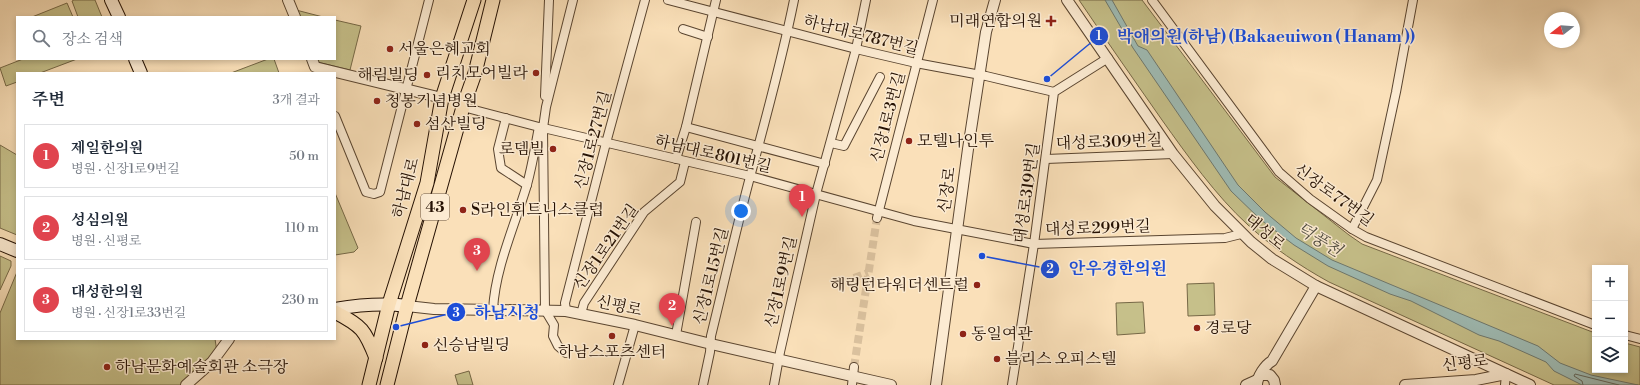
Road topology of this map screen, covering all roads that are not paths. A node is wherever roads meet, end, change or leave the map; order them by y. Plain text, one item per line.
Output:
1 (112, 0) edge
2 (288, 0) edge
3 (429, 0) edge
4 (474, 0) edge
5 (493, 0) edge
6 (549, 0) edge
7 (573, 0) edge
8 (645, 0) edge
9 (668, 0) edge
10 (716, 0) edge
11 (794, 0) edge
12 (866, 0) edge
13 (933, 0) edge
14 (995, 0) edge
15 (1067, 0) edge
16 (1152, 0) edge
17 (1413, 0) edge
18 (713, 12) junction
19 (119, 16) edge
20 (295, 16) edge
21 (683, 29) dead end
22 (788, 31) junction
23 (708, 37) junction
24 (856, 50) junction
25 (1108, 58) junction
26 (135, 60) edge
27 (916, 63) junction
28 (315, 66) edge
29 (141, 72) edge
30 (979, 75) junction
31 (880, 77) dead end
32 (407, 90) junction
33 (1054, 92) junction
34 (442, 98) junction
35 (463, 107) junction
36 (546, 107) junction
37 (336, 118) edge
38 (506, 118) junction
39 (686, 127) junction
40 (541, 128) junction
41 (606, 143) junction
42 (831, 143) junction
43 (759, 146) junction
44 (1173, 154) junction
45 (676, 159) junction
46 (1046, 159) junction
47 (685, 162) junction
48 (825, 164) junction
49 (750, 176) junction
50 (527, 185) junction
51 (816, 194) junction
52 (877, 214) junction
53 (696, 222) dead end
54 (956, 229) junction
55 (1352, 229) junction
56 (1241, 234) junction
57 (0, 244) edge
58 (1034, 244) junction
59 (16, 251) edge
60 (1316, 286) junction
61 (389, 304) junction
62 (407, 306) junction
63 (336, 310) edge
64 (493, 310) junction
65 (545, 310) junction
66 (336, 311) edge
67 (566, 311) junction
68 (581, 314) junction
69 (1592, 324) edge
70 (635, 325) junction
71 (1628, 335) edge
72 (676, 336) junction
73 (1640, 339) edge
74 (228, 340) edge
75 (711, 344) junction
76 (566, 353) dead end
77 (376, 358) junction
78 (778, 359) junction
79 (1272, 360) junction
80 (1506, 374) junction
81 (853, 377) edge
82 (1259, 380) edge
83 (1276, 382) edge
84 (620, 384) edge
85 (186, 385) edge
86 (369, 385) edge
87 (387, 385) edge
88 (703, 385) edge
89 (774, 385) edge
90 (891, 385) edge
91 (936, 385) edge
92 (1012, 385) edge
93 (1246, 385) edge
94 (1405, 385) edge
95 (1505, 385) edge
96 (1530, 385) edge

1 - 19 main road
2 - 20 street
3 - 32 street
4 - 34 main road, 하남대로 / 43
5 - 35 main road, 하남대로 / 43
6 - 36 street
7 - 36 street
8 - 41 street, 신장1로27번길
9 - 18 street, 하남대로787번길
10 - 18 street
11 - 22 street, 신장1로15번길
12 - 24 street, 신장1로9번길
13 - 27 street, 신장1로3번길
14 - 30 street, 신장로
15 - 25 street, 대성로
16 - 55 street, 신장로77번길
17 - 55 street
18 - 22 street, 하남대로787번길
18 - 23 street
21 - 23 street
22 - 24 street, 하남대로787번길
22 - 43 street, 신장1로15번길
23 - 39 street
24 - 27 street, 하남대로787번길
24 - 42 street, 신장1로9번길
25 - 33 street
25 - 44 street, 대성로
26 - 29 main road
27 - 30 street, 하남대로787번길
27 - 52 street, 신장1로3번길
28 - 32 street
30 - 33 street, 하남대로787번길
30 - 54 street, 신장로
31 - 42 street
32 - 34 street
32 - 37 street
33 - 46 street, 대성로319번길
34 - 61 main road, 하남대로 / 43
35 - 38 street, 하남대로801번길
35 - 62 main road, 하남대로 / 43
36 - 40 street
38 - 40 street, 하남대로801번길
38 - 50 street
39 - 43 street
39 - 45 street
40 - 41 street, 하남대로801번길
40 - 50 street
40 - 65 street
41 - 45 street, 하남대로801번길
41 - 67 street, 신장1로27번길
42 - 48 street, 신장1로9번길
43 - 48 street
43 - 49 street, 신장1로15번길
44 - 46 street, 대성로309번길
44 - 56 street, 대성로
45 - 47 street, 하남대로801번길
46 - 58 street, 대성로319번길
47 - 49 street, 하남대로801번길
47 - 68 street, 신장1로21번길
48 - 51 street, 신장1로9번길
49 - 51 street, 하남대로801번길
49 - 75 street, 신장1로15번길
50 - 64 street
51 - 52 street, 하남대로801번길
51 - 78 street, 신장1로9번길
52 - 54 street, 하남대로801번길
53 - 72 street
54 - 58 street, 대성로299번길
54 - 91 street, 신장로
55 - 69 street, 신장로77번길
56 - 58 street, 대성로299번길
56 - 60 street, 대성로
57 - 59 main road
58 - 92 street, 대성로319번길
60 - 79 street
60 - 80 street, 대성로
61 - 62 main road, 신평로
61 - 63 main road, 신평로
61 - 77 main road, 하남대로 / 43
62 - 64 street, 신평로
62 - 87 main road, 하남대로 / 43
64 - 65 street, 신평로
65 - 67 street, 신평로
65 - 76 street
66 - 77 main road
67 - 68 street, 신평로
68 - 70 street, 신평로
70 - 72 street, 신평로
70 - 84 street
71 - 73 street
72 - 75 street, 신평로
74 - 85 street
75 - 78 street, 신평로
75 - 88 street, 신장1로15번길
77 - 86 main road, 하남대로 / 43
78 - 81 street, 신평로
78 - 89 street, 신장1로9번길
79 - 82 street
79 - 83 street
80 - 94 street, 신평로
80 - 95 street
80 - 96 street, 대성로
81 - 90 street, 신평로
82 - 83 street
82 - 93 street

